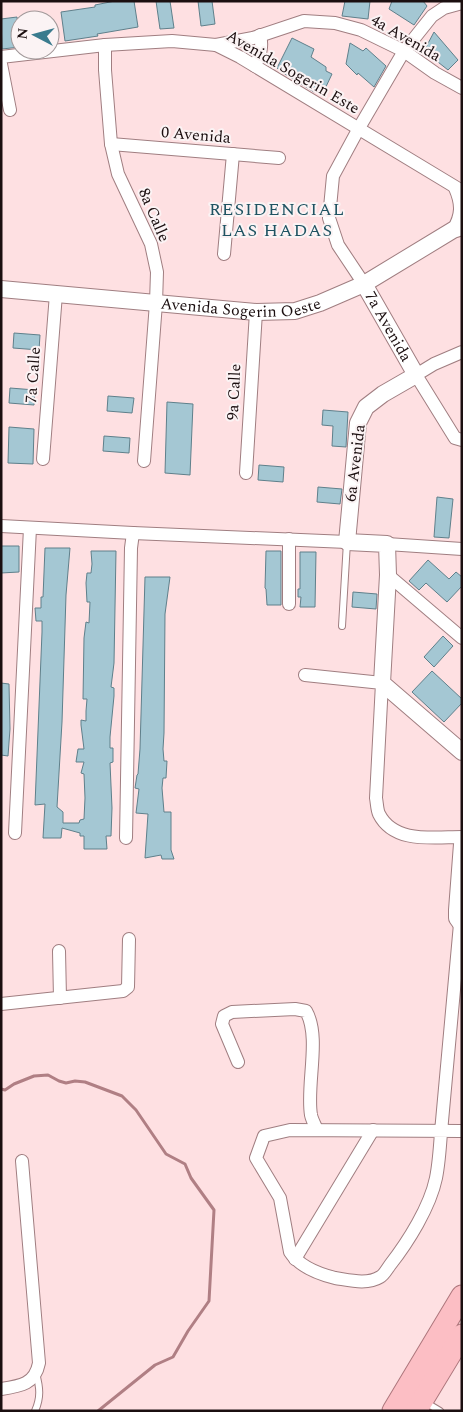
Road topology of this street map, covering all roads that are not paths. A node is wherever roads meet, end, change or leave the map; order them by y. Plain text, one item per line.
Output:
1 (462, 3) edge
2 (260, 35) junction
3 (105, 45) junction
4 (216, 45) junction
5 (404, 51) junction
6 (1, 57) edge
7 (1, 64) edge
8 (255, 66) junction
9 (462, 88) edge
10 (10, 110) dead end
11 (359, 128) junction
12 (111, 144) junction
13 (233, 154) junction
14 (278, 158) dead end
15 (458, 190) edge
16 (458, 229) edge
17 (224, 254) dead end
18 (364, 284) junction
19 (1, 289) edge
20 (56, 294) junction
21 (156, 303) junction
22 (256, 312) junction
23 (462, 352) edge
24 (416, 375) junction
25 (462, 440) edge
26 (43, 459) dead end
27 (144, 461) dead end
28 (246, 473) dead end
29 (1, 526) edge
30 (30, 528) junction
31 (133, 533) junction
32 (289, 539) junction
33 (347, 542) junction
34 (387, 544) junction
35 (462, 549) edge
36 (388, 575) junction
37 (289, 604) dead end
38 (342, 626) dead end
39 (462, 638) edge
40 (305, 675) dead end
41 (382, 682) junction
42 (462, 752) edge
43 (15, 833) dead end
44 (126, 838) dead end
45 (462, 838) edge
46 (462, 844) edge
47 (461, 866) edge
48 (461, 925) edge
49 (129, 940) dead end
50 (58, 951) dead end
51 (60, 998) junction
52 (1, 1004) edge
53 (238, 1062) dead end
54 (317, 1130) junction
55 (373, 1130) junction
56 (462, 1131) edge
57 (441, 1132) junction
58 (22, 1161) dead end
59 (295, 1259) junction
60 (462, 1296) edge
61 (462, 1335) edge
62 (36, 1373) junction
63 (1, 1389) edge
64 (426, 1407) edge
65 (35, 1411) edge
66 (393, 1411) edge

1 - 5 street, 7a Avenida
2 - 4 street, 4a Avenida
2 - 5 street, 4a Avenida
2 - 8 street
3 - 4 street, Avenida Sogerin Este
3 - 6 street, Avenida Sogerin Este
3 - 12 street, 8a Calle
4 - 8 street, Avenida Sogerin Este
5 - 9 street, 4a Avenida
5 - 11 street, 7a Avenida
7 - 10 street
8 - 11 street, Avenida Sogerin Este
11 - 15 street, Avenida Sogerin Este
11 - 18 street, 7a Avenida
12 - 13 street, 0 Avenida
12 - 21 street, 8a Calle
13 - 14 street, 0 Avenida
13 - 17 street
15 - 16 street
16 - 18 street, Avenida Sogerin Oeste
18 - 22 street, Avenida Sogerin Oeste
18 - 24 street, 7a Avenida
19 - 20 street, Avenida Sogerin Oeste
20 - 21 street, Avenida Sogerin Oeste
20 - 26 street, 7a Calle
21 - 22 street, Avenida Sogerin Oeste
21 - 27 street, 8a Calle
22 - 28 street, 9a Calle
23 - 24 street, 6a Avenida
24 - 25 street, 7a Avenida
24 - 33 street, 6a Avenida
29 - 30 street
30 - 31 street
30 - 43 street
31 - 32 street
31 - 44 street
32 - 33 street
32 - 37 street
33 - 34 street
33 - 38 lane
34 - 35 street
34 - 36 street
36 - 39 street
36 - 41 street
40 - 41 street
41 - 42 street
41 - 45 street
46 - 47 street
47 - 48 street
48 - 57 street
49 - 51 street
50 - 51 street
51 - 52 street
53 - 54 street
54 - 55 street
54 - 59 street
55 - 57 street
55 - 59 street
56 - 57 street
57 - 59 street
58 - 62 street
60 - 66 highway
61 - 64 highway
62 - 63 street
62 - 65 lane

